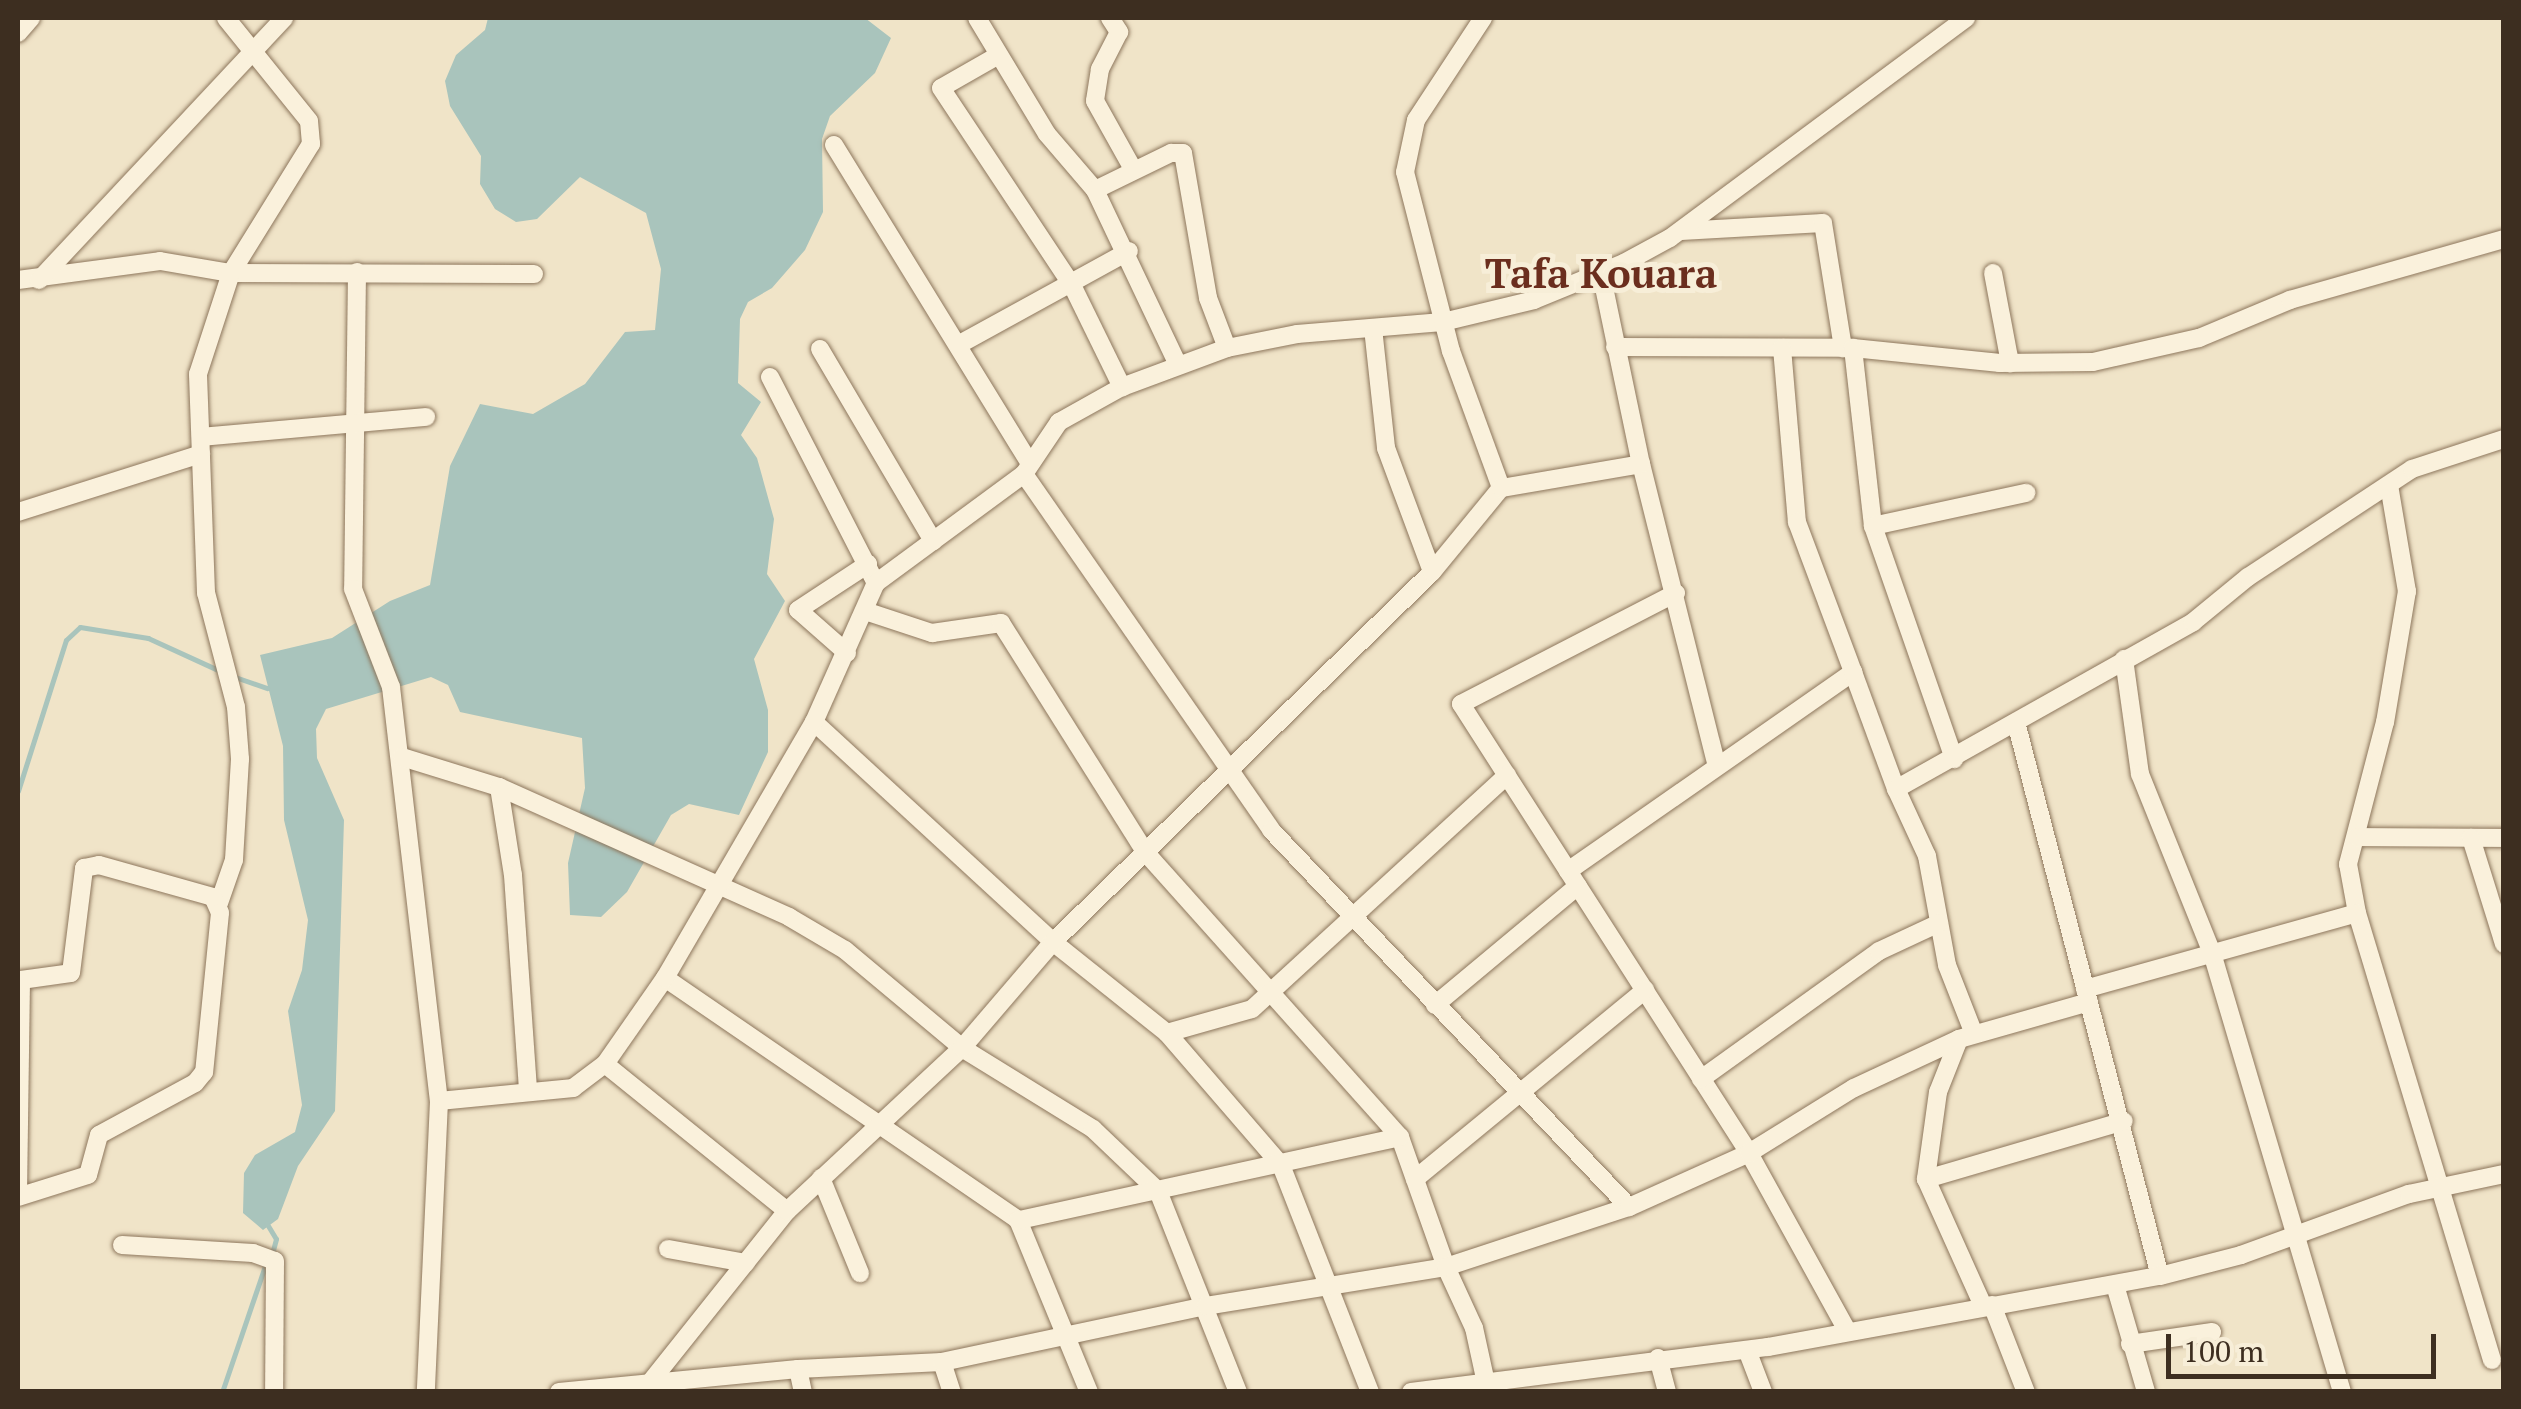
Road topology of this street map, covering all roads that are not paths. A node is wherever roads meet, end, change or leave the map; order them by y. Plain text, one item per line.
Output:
1 (31, 18) edge
2 (226, 18) edge
3 (284, 18) edge
4 (977, 18) edge
5 (1110, 18) edge
6 (1483, 18) edge
7 (1966, 18) edge
8 (18, 33) edge
9 (255, 48) junction
10 (997, 56) junction
11 (834, 145) dead end
12 (1134, 169) junction
13 (1095, 190) junction
14 (1680, 231) junction
15 (2504, 239) edge
16 (1129, 251) junction
17 (357, 272) junction
18 (1993, 272) dead end
19 (231, 273) junction
20 (1602, 273) junction
21 (534, 274) dead end
22 (18, 280) edge
23 (38, 280) junction
24 (1072, 285) junction
25 (1443, 322) junction
26 (1373, 328) junction
27 (958, 346) junction
28 (1615, 347) junction
29 (1227, 348) junction
30 (1782, 348) junction
31 (1848, 348) junction
32 (820, 349) dead end
33 (1177, 363) junction
34 (2010, 364) junction
35 (770, 378) dead end
36 (1122, 386) junction
37 (426, 417) dead end
38 (352, 421) junction
39 (2504, 440) edge
40 (201, 446) junction
41 (1640, 464) junction
42 (1027, 468) junction
43 (2389, 485) junction
44 (1500, 488) junction
45 (2026, 493) dead end
46 (18, 512) edge
47 (1874, 526) junction
48 (934, 541) junction
49 (868, 564) junction
50 (1432, 572) junction
51 (876, 583) junction
52 (1676, 593) junction
53 (865, 610) junction
54 (847, 654) junction
55 (2124, 659) junction
56 (1853, 672) junction
57 (814, 722) junction
58 (2016, 726) junction
59 (402, 757) junction
60 (1954, 759) junction
61 (1716, 763) junction
62 (1234, 772) junction
63 (1507, 775) junction
64 (498, 787) junction
65 (1896, 790) junction
66 (2358, 837) junction
67 (2471, 838) junction
68 (2504, 838) edge
69 (1146, 853) junction
70 (1573, 878) junction
71 (716, 885) junction
72 (219, 904) junction
73 (1354, 912) junction
74 (2357, 912) junction
75 (1939, 923) junction
76 (1054, 942) junction
77 (2504, 944) edge
78 (2212, 953) junction
79 (665, 978) junction
80 (1644, 990) junction
81 (1268, 992) junction
82 (2087, 996) junction
83 (1435, 1004) junction
84 (1167, 1033) junction
85 (1966, 1037) junction
86 (962, 1048) junction
87 (605, 1064) junction
88 (1702, 1078) junction
89 (528, 1090) junction
90 (1518, 1093) junction
91 (438, 1100) junction
92 (2124, 1121) junction
93 (881, 1122) junction
94 (1400, 1137) junction
95 (1749, 1153) junction
96 (1282, 1165) junction
97 (2504, 1174) edge
98 (821, 1178) junction
99 (1926, 1178) junction
100 (1415, 1179) junction
101 (1158, 1190) junction
102 (2440, 1190) junction
103 (18, 1196) edge
104 (1629, 1208) junction
105 (787, 1211) junction
106 (1018, 1220) junction
107 (2292, 1237) junction
108 (122, 1245) dead end
109 (668, 1249) dead end
110 (746, 1262) junction
111 (1446, 1267) junction
112 (860, 1273) dead end
113 (2160, 1276) junction
114 (2114, 1285) junction
115 (1326, 1286) junction
116 (1988, 1305) junction
117 (1206, 1306) junction
118 (1846, 1329) junction
119 (2212, 1332) dead end
120 (1068, 1334) junction
121 (2130, 1344) junction
122 (1747, 1350) junction
123 (1658, 1358) junction
124 (2492, 1360) dead end
125 (942, 1362) junction
126 (798, 1369) junction
127 (648, 1385) junction
128 (1488, 1385) edge
129 (274, 1392) edge
130 (426, 1392) edge
131 (559, 1392) edge
132 (803, 1392) edge
133 (952, 1392) edge
134 (1089, 1392) edge
135 (1238, 1392) edge
136 (1370, 1392) edge
137 (1411, 1392) edge
138 (1667, 1392) edge
139 (1763, 1392) edge
140 (2026, 1392) edge
141 (2146, 1392) edge
142 (2342, 1392) edge

1 - 8 street
2 - 9 street
3 - 9 street
4 - 10 street
5 - 12 street
6 - 25 street
7 - 14 street
9 - 19 street
9 - 23 street
10 - 13 street
10 - 24 street
11 - 27 street
12 - 13 street
12 - 29 street
13 - 16 street
14 - 20 street
14 - 31 street
15 - 34 street
16 - 24 street
16 - 33 street
17 - 19 street
17 - 21 street
17 - 38 street
18 - 34 street
19 - 23 street
19 - 40 street
20 - 25 street
20 - 28 street
22 - 23 street
24 - 27 street
24 - 36 street
25 - 26 street
25 - 44 street
26 - 29 street
26 - 50 street
27 - 42 street
28 - 30 street
28 - 41 street
29 - 33 street
30 - 31 street
30 - 56 street
31 - 34 street
31 - 47 street
32 - 48 street
33 - 36 street
35 - 49 street
36 - 42 street
37 - 38 street
38 - 40 street
38 - 59 street
39 - 43 street
40 - 46 street
40 - 72 street
41 - 44 street
41 - 52 street
42 - 48 street
42 - 62 street
43 - 55 street
43 - 66 street
44 - 50 street
45 - 47 street
47 - 60 street
48 - 51 street
49 - 51 street
49 - 54 street
50 - 62 street
51 - 53 street
52 - 61 street
52 - 63 street
53 - 54 street
53 - 69 street
54 - 57 street
55 - 58 street
55 - 78 street
56 - 61 street
56 - 65 street
57 - 71 street
57 - 76 street
58 - 60 street
58 - 82 street
59 - 64 street
59 - 91 street
60 - 65 street
61 - 70 street
62 - 69 street
62 - 73 street
63 - 70 street
63 - 73 street
64 - 71 street
64 - 89 street
65 - 75 street
66 - 67 street
66 - 74 street
67 - 68 street
67 - 77 street
69 - 76 street
69 - 81 street
70 - 80 street
70 - 83 street
71 - 79 street
71 - 86 street
72 - 103 street
72 - 103 street
73 - 81 street
73 - 83 street
74 - 78 street
74 - 102 street
75 - 85 street
75 - 88 street
76 - 84 street
76 - 86 street
78 - 82 street
78 - 107 street
79 - 87 street
79 - 93 street
80 - 88 street
80 - 90 street
81 - 84 street
81 - 94 street
82 - 85 street
82 - 92 street
83 - 90 street
84 - 96 street
85 - 95 street
85 - 99 street
86 - 93 street
86 - 101 street
87 - 89 street
87 - 105 street
88 - 95 street
89 - 91 street
90 - 100 street
90 - 104 street
91 - 130 street
92 - 99 street
92 - 113 street
93 - 98 street
93 - 106 street
94 - 96 street
94 - 100 street
95 - 104 street
95 - 118 street
96 - 101 street
96 - 115 street
97 - 102 street
98 - 105 street
98 - 112 street
99 - 116 street
100 - 111 street
101 - 106 street
101 - 117 street
102 - 107 street
102 - 124 street
104 - 111 street
105 - 110 street
106 - 120 street
107 - 113 street
107 - 142 street
108 - 129 street
109 - 110 street
110 - 127 street
111 - 115 street
111 - 128 street
113 - 114 street
114 - 116 street
114 - 121 street
115 - 117 street
115 - 136 street
116 - 118 street
116 - 140 street
117 - 120 street
117 - 135 street
118 - 122 street
119 - 121 street
120 - 125 street
120 - 134 street
121 - 141 street
122 - 123 street
122 - 139 street
123 - 128 street
123 - 138 street
125 - 126 street
125 - 133 street
126 - 127 street
126 - 132 street
127 - 131 street
128 - 137 street

